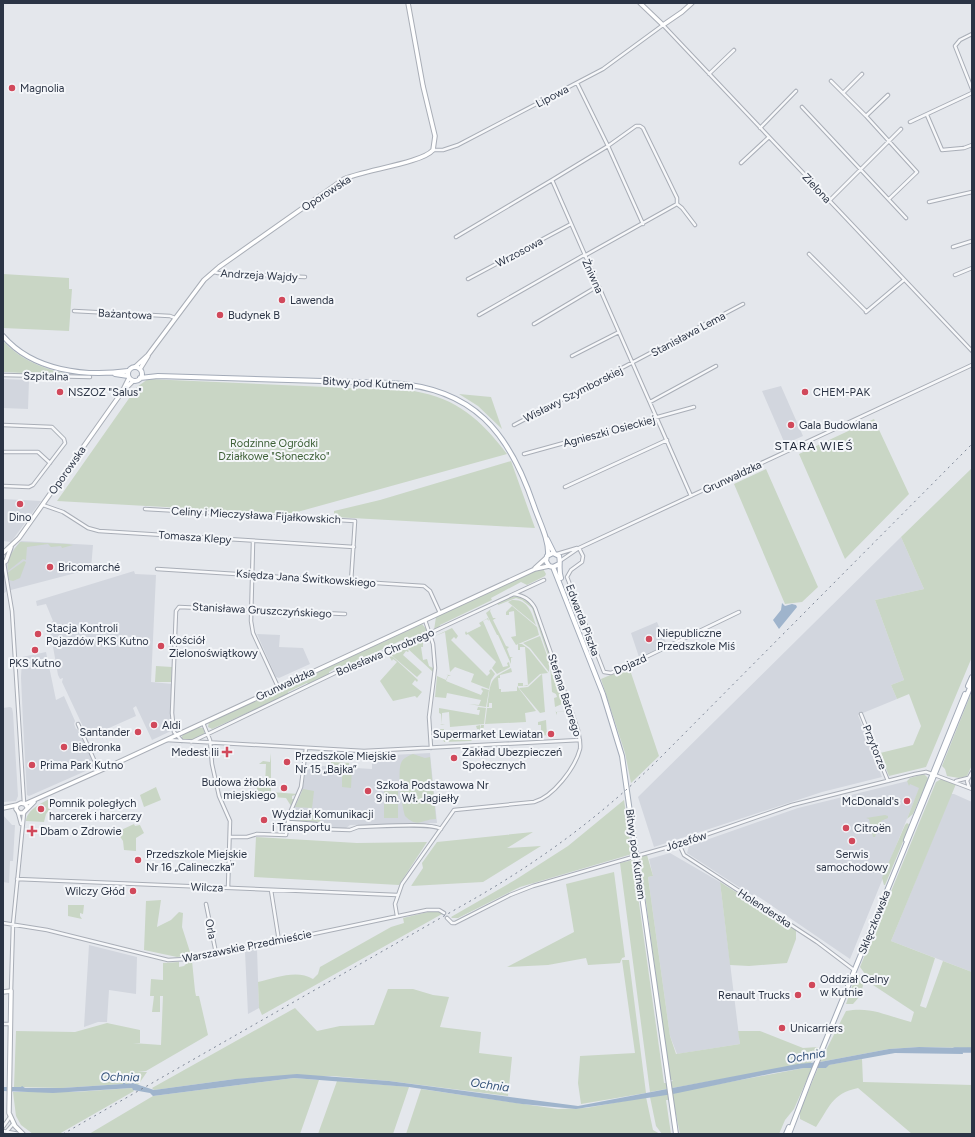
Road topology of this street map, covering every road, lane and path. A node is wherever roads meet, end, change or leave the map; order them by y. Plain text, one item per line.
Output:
1 (408, 3) edge
2 (640, 3) edge
3 (692, 3) edge
4 (663, 25) junction
5 (972, 34) edge
6 (734, 50) dead end
7 (709, 74) junction
8 (862, 74) dead end
9 (831, 81) dead end
10 (577, 83) junction
11 (972, 89) edge
12 (796, 91) dead end
13 (843, 93) junction
14 (972, 93) edge
15 (888, 95) dead end
16 (802, 107) dead end
17 (927, 115) junction
18 (866, 116) junction
19 (910, 122) dead end
20 (760, 128) junction
21 (901, 129) dead end
22 (769, 137) junction
23 (889, 141) junction
24 (972, 145) edge
25 (608, 146) junction
26 (433, 150) junction
27 (741, 163) dead end
28 (861, 170) junction
29 (552, 180) junction
30 (972, 192) edge
31 (889, 199) junction
32 (829, 201) junction
33 (929, 202) dead end
34 (677, 204) junction
35 (906, 218) dead end
36 (571, 224) junction
37 (643, 224) junction
38 (695, 225) dead end
39 (456, 237) dead end
40 (972, 241) edge
41 (953, 247) dead end
42 (809, 254) dead end
43 (584, 255) junction
44 (972, 268) edge
45 (213, 271) junction
46 (955, 275) dead end
47 (305, 277) dead end
48 (468, 279) dead end
49 (904, 280) junction
50 (598, 286) junction
51 (743, 304) dead end
52 (74, 311) dead end
53 (479, 315) dead end
54 (175, 318) junction
55 (534, 324) dead end
56 (618, 332) junction
57 (3, 336) edge
58 (972, 351) edge
59 (148, 356) junction
60 (572, 356) dead end
61 (633, 364) junction
62 (972, 365) edge
63 (135, 366) junction
64 (716, 366) dead end
65 (141, 370) junction
66 (128, 371) junction
67 (109, 372) junction
68 (3, 375) edge
69 (158, 376) junction
70 (90, 377) dead end
71 (129, 377) junction
72 (140, 378) junction
73 (133, 381) junction
74 (122, 392) junction
75 (650, 402) junction
76 (694, 407) dead end
77 (657, 418) junction
78 (3, 425) edge
79 (514, 425) dead end
80 (667, 440) junction
81 (3, 452) edge
82 (524, 454) dead end
83 (50, 463) junction
84 (3, 486) edge
85 (565, 487) dead end
86 (691, 496) junction
87 (43, 505) junction
88 (145, 509) dead end
89 (544, 536) junction
90 (253, 542) junction
91 (354, 547) junction
92 (579, 548) junction
93 (556, 553) junction
94 (4, 554) edge
95 (547, 557) junction
96 (560, 562) junction
97 (4, 563) edge
98 (551, 566) junction
99 (535, 568) junction
100 (157, 569) dead end
101 (4, 572) edge
102 (252, 576) junction
103 (544, 580) dead end
104 (351, 582) junction
105 (561, 583) junction
106 (514, 594) junction
107 (250, 610) junction
108 (440, 612) junction
109 (739, 612) dead end
110 (345, 614) dead end
111 (425, 620) junction
112 (430, 633) junction
113 (608, 673) joint
114 (972, 677) edge
115 (972, 683) edge
116 (278, 687) junction
117 (861, 714) dead end
118 (203, 722) junction
119 (78, 724) dead end
120 (208, 734) junction
121 (176, 735) junction
122 (166, 740) junction
123 (580, 740) junction
124 (182, 741) junction
125 (191, 742) junction
126 (210, 743) junction
127 (306, 748) junction
128 (431, 748) junction
129 (99, 771) junction
130 (972, 772) edge
131 (934, 774) junction
132 (968, 777) junction
133 (888, 781) junction
134 (954, 782) junction
135 (972, 784) edge
136 (971, 788) edge
137 (22, 804) junction
138 (4, 808) edge
139 (17, 811) junction
140 (24, 812) junction
141 (289, 822) junction
142 (22, 824) junction
143 (442, 829) junction
144 (230, 837) junction
145 (679, 844) junction
146 (17, 879) junction
147 (228, 888) junction
148 (270, 890) junction
149 (397, 895) junction
150 (206, 904) dead end
151 (444, 914) dead end
152 (397, 916) junction
153 (447, 918) dead end
154 (3, 923) edge
155 (13, 924) junction
156 (279, 941) junction
157 (216, 953) junction
158 (854, 970) junction
159 (11, 991) junction
160 (3, 992) edge
161 (3, 1024) edge
162 (11, 1024) junction
163 (800, 1103) junction
164 (10, 1117) junction
165 (14, 1124) junction
166 (3, 1127) edge
167 (3, 1131) edge
168 (7, 1131) junction
169 (19, 1134) edge
170 (23, 1134) edge
171 (676, 1134) edge
172 (786, 1134) edge
173 (789, 1134) edge

1 - 26 street
2 - 4 street
3 - 4 street
4 - 7 street, Zielona
4 - 10 street, Lipowa
5 - 11 street
6 - 7 street
7 - 20 street, Zielona
8 - 13 street
9 - 13 street
10 - 25 street
10 - 26 street, Lipowa
12 - 20 street
13 - 18 street
14 - 17 street
15 - 18 street
16 - 28 street
17 - 19 street
17 - 24 street
18 - 23 street
20 - 22 street, Zielona
21 - 23 street
22 - 27 street
22 - 32 street, Zielona
23 - 28 street
23 - 31 street
25 - 29 street
25 - 34 street
25 - 37 street
26 - 45 street, Oporowska
28 - 31 street
28 - 32 street
29 - 36 street, Żniwna
29 - 39 street
30 - 33 street
31 - 35 street
32 - 49 street, Zielona
34 - 37 street
34 - 38 street
36 - 43 street, Żniwna
36 - 48 street, Wrzosowa
37 - 43 street
40 - 41 street
42 - 49 street
43 - 50 street, Żniwna
43 - 53 street
44 - 46 street
45 - 47 street, Andrzeja Wajdy
45 - 54 street, Oporowska
49 - 58 street, Zielona
50 - 55 street
50 - 56 street, Żniwna
51 - 61 street, Stanisława Lema
52 - 54 street, Bażantowa
54 - 59 street, Oporowska
56 - 60 street
56 - 61 street, Żniwna
57 - 67 main road
59 - 63 street, Oporowska
59 - 65 street, Oporowska
61 - 75 street, Żniwna
61 - 79 street, Wisławy Szymborskiej
62 - 86 street, Grunwaldzka
63 - 65 main road
63 - 66 main road
64 - 75 street
65 - 69 main road, Bitwy pod Kutnem
65 - 72 main road
66 - 67 main road
66 - 71 main road
67 - 71 main road
68 - 70 street, Szpitalna
69 - 72 main road, Bitwy pod Kutnem
69 - 89 main road, Bitwy pod Kutnem
71 - 73 main road
71 - 74 street, Oporowska
72 - 73 main road
73 - 74 street, Oporowska
74 - 87 street, Oporowska
75 - 77 street, Żniwna
76 - 77 street, Agnieszki Osieckiej
77 - 80 street, Żniwna
77 - 82 street, Agnieszki Osieckiej
78 - 83 street
80 - 85 street
80 - 86 street, Żniwna
81 - 83 street
83 - 84 street
86 - 92 street, Grunwaldzka
87 - 90 street, Tomasza Klepy
87 - 94 street, Oporowska
88 - 91 street, Celiny i Mieczysława Fijałkowskich
89 - 93 main road, Bitwy pod Kutnem
89 - 95 main road, Bitwy pod Kutnem
90 - 91 street, Tomasza Klepy
90 - 102 street
91 - 104 street, Celiny i Mieczysława Fijałkowskich
92 - 93 street, Grunwaldzka
92 - 96 street, Grunwaldzka
92 - 113 street, Edwarda Piszka
93 - 95 main road
93 - 96 main road, Bitwy pod Kutnem
94 - 97 street, Oporowska
95 - 98 main road, Bitwy pod Kutnem
95 - 99 street, Grunwaldzka
96 - 98 main road
96 - 105 main road, Bitwy pod Kutnem
97 - 101 street
98 - 99 street, Grunwaldzka
98 - 105 main road, Bitwy pod Kutnem
99 - 108 street, Grunwaldzka
100 - 102 street, Księdza Jana Świtkowskiego
101 - 137 street
102 - 104 street, Księdza Jana Świtkowskiego
102 - 107 street
103 - 106 street, Bolesława Chrobrego
104 - 108 street, Księdza Jana Świtkowskiego
105 - 171 main road, Bitwy pod Kutnem
106 - 112 street, Bolesława Chrobrego
106 - 123 street, Stefana Batorego
107 - 110 street, Stanisława Gruszczyńskiego
107 - 116 street
107 - 121 street, Stanisława Gruszczyńskiego
108 - 111 street, Grunwaldzka
109 - 113 street, Dojazd
111 - 112 street
111 - 116 street, Grunwaldzka
112 - 120 street, Bolesława Chrobrego
112 - 128 street
114 - 131 main road, Sklęczkowska
115 - 131 main road, Sklęczkowska
116 - 118 street, Grunwaldzka
117 - 133 street, Przytorze
118 - 120 street
118 - 121 street, Grunwaldzka
119 - 129 street
120 - 125 street, Bolesława Chrobrego
120 - 126 street
121 - 122 street, Grunwaldzka
121 - 124 street
122 - 124 street
122 - 129 street, Grunwaldzka
123 - 128 street
123 - 143 street, Stefana Batorego
124 - 125 street
125 - 126 street
126 - 127 street
126 - 144 street
127 - 128 street
127 - 141 street
129 - 137 street, Grunwaldzka
130 - 132 street
131 - 133 street, Józefów
131 - 134 street
131 - 158 main road, Sklęczkowska
132 - 134 street
132 - 136 street
133 - 145 street, Józefów
134 - 136 street
135 - 136 street
137 - 138 street
137 - 139 street
137 - 140 street
138 - 139 street
139 - 140 street
139 - 142 street
140 - 142 street
141 - 143 street
141 - 144 street
142 - 146 street
143 - 149 street, Stefana Batorego
144 - 147 street
145 - 153 street, Józefów, bridge
145 - 158 street, Holenderska
146 - 147 street, Wilcza
146 - 155 street
147 - 148 street, Wilcza
148 - 149 street, Wilcza
148 - 156 street
149 - 152 street
150 - 157 street, Orla
151 - 152 street
152 - 156 street, Warszawskie Przedmieście
154 - 155 street, Warszawskie Przedmieście
155 - 157 street, Warszawskie Przedmieście
155 - 159 street
156 - 157 street, Warszawskie Przedmieście
158 - 163 main road, Sklęczkowska
159 - 160 street
159 - 162 street
161 - 162 street
162 - 164 street
163 - 172 main road, Sklęczkowska
163 - 173 main road, Sklęczkowska
164 - 165 street
164 - 166 street
165 - 166 street
165 - 168 street
165 - 170 street
167 - 168 street
168 - 169 street

